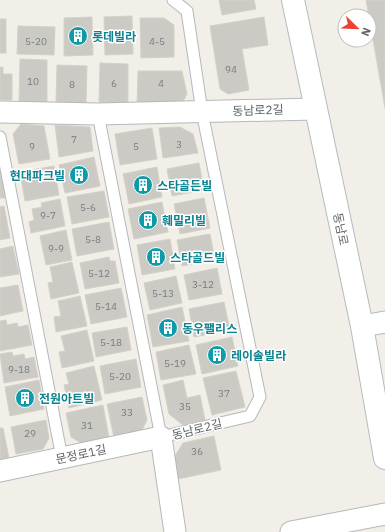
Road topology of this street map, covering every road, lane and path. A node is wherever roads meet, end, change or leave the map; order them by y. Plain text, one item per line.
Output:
1 (173, 0) edge
2 (293, 0) edge
3 (315, 108) junction
4 (0, 112) edge
5 (202, 112) junction
6 (98, 114) junction
7 (0, 137) edge
8 (385, 322) edge
9 (362, 326) junction
10 (161, 437) junction
11 (62, 458) junction
12 (385, 458) edge
13 (0, 471) edge
14 (385, 514) edge
15 (175, 532) edge
16 (291, 532) edge

1 - 5 lane
2 - 3 main road, 동남로
3 - 5 street, 동남로2길
3 - 9 main road, 동남로
4 - 6 street, 동남로2길
5 - 6 street, 동남로2길
5 - 10 lane, 동남로2길
6 - 10 lane, 동남로2길
7 - 11 lane
8 - 9 street
9 - 12 main road, 동남로
10 - 11 street, 문정로1길
10 - 15 street
11 - 13 street, 문정로1길
14 - 16 street

